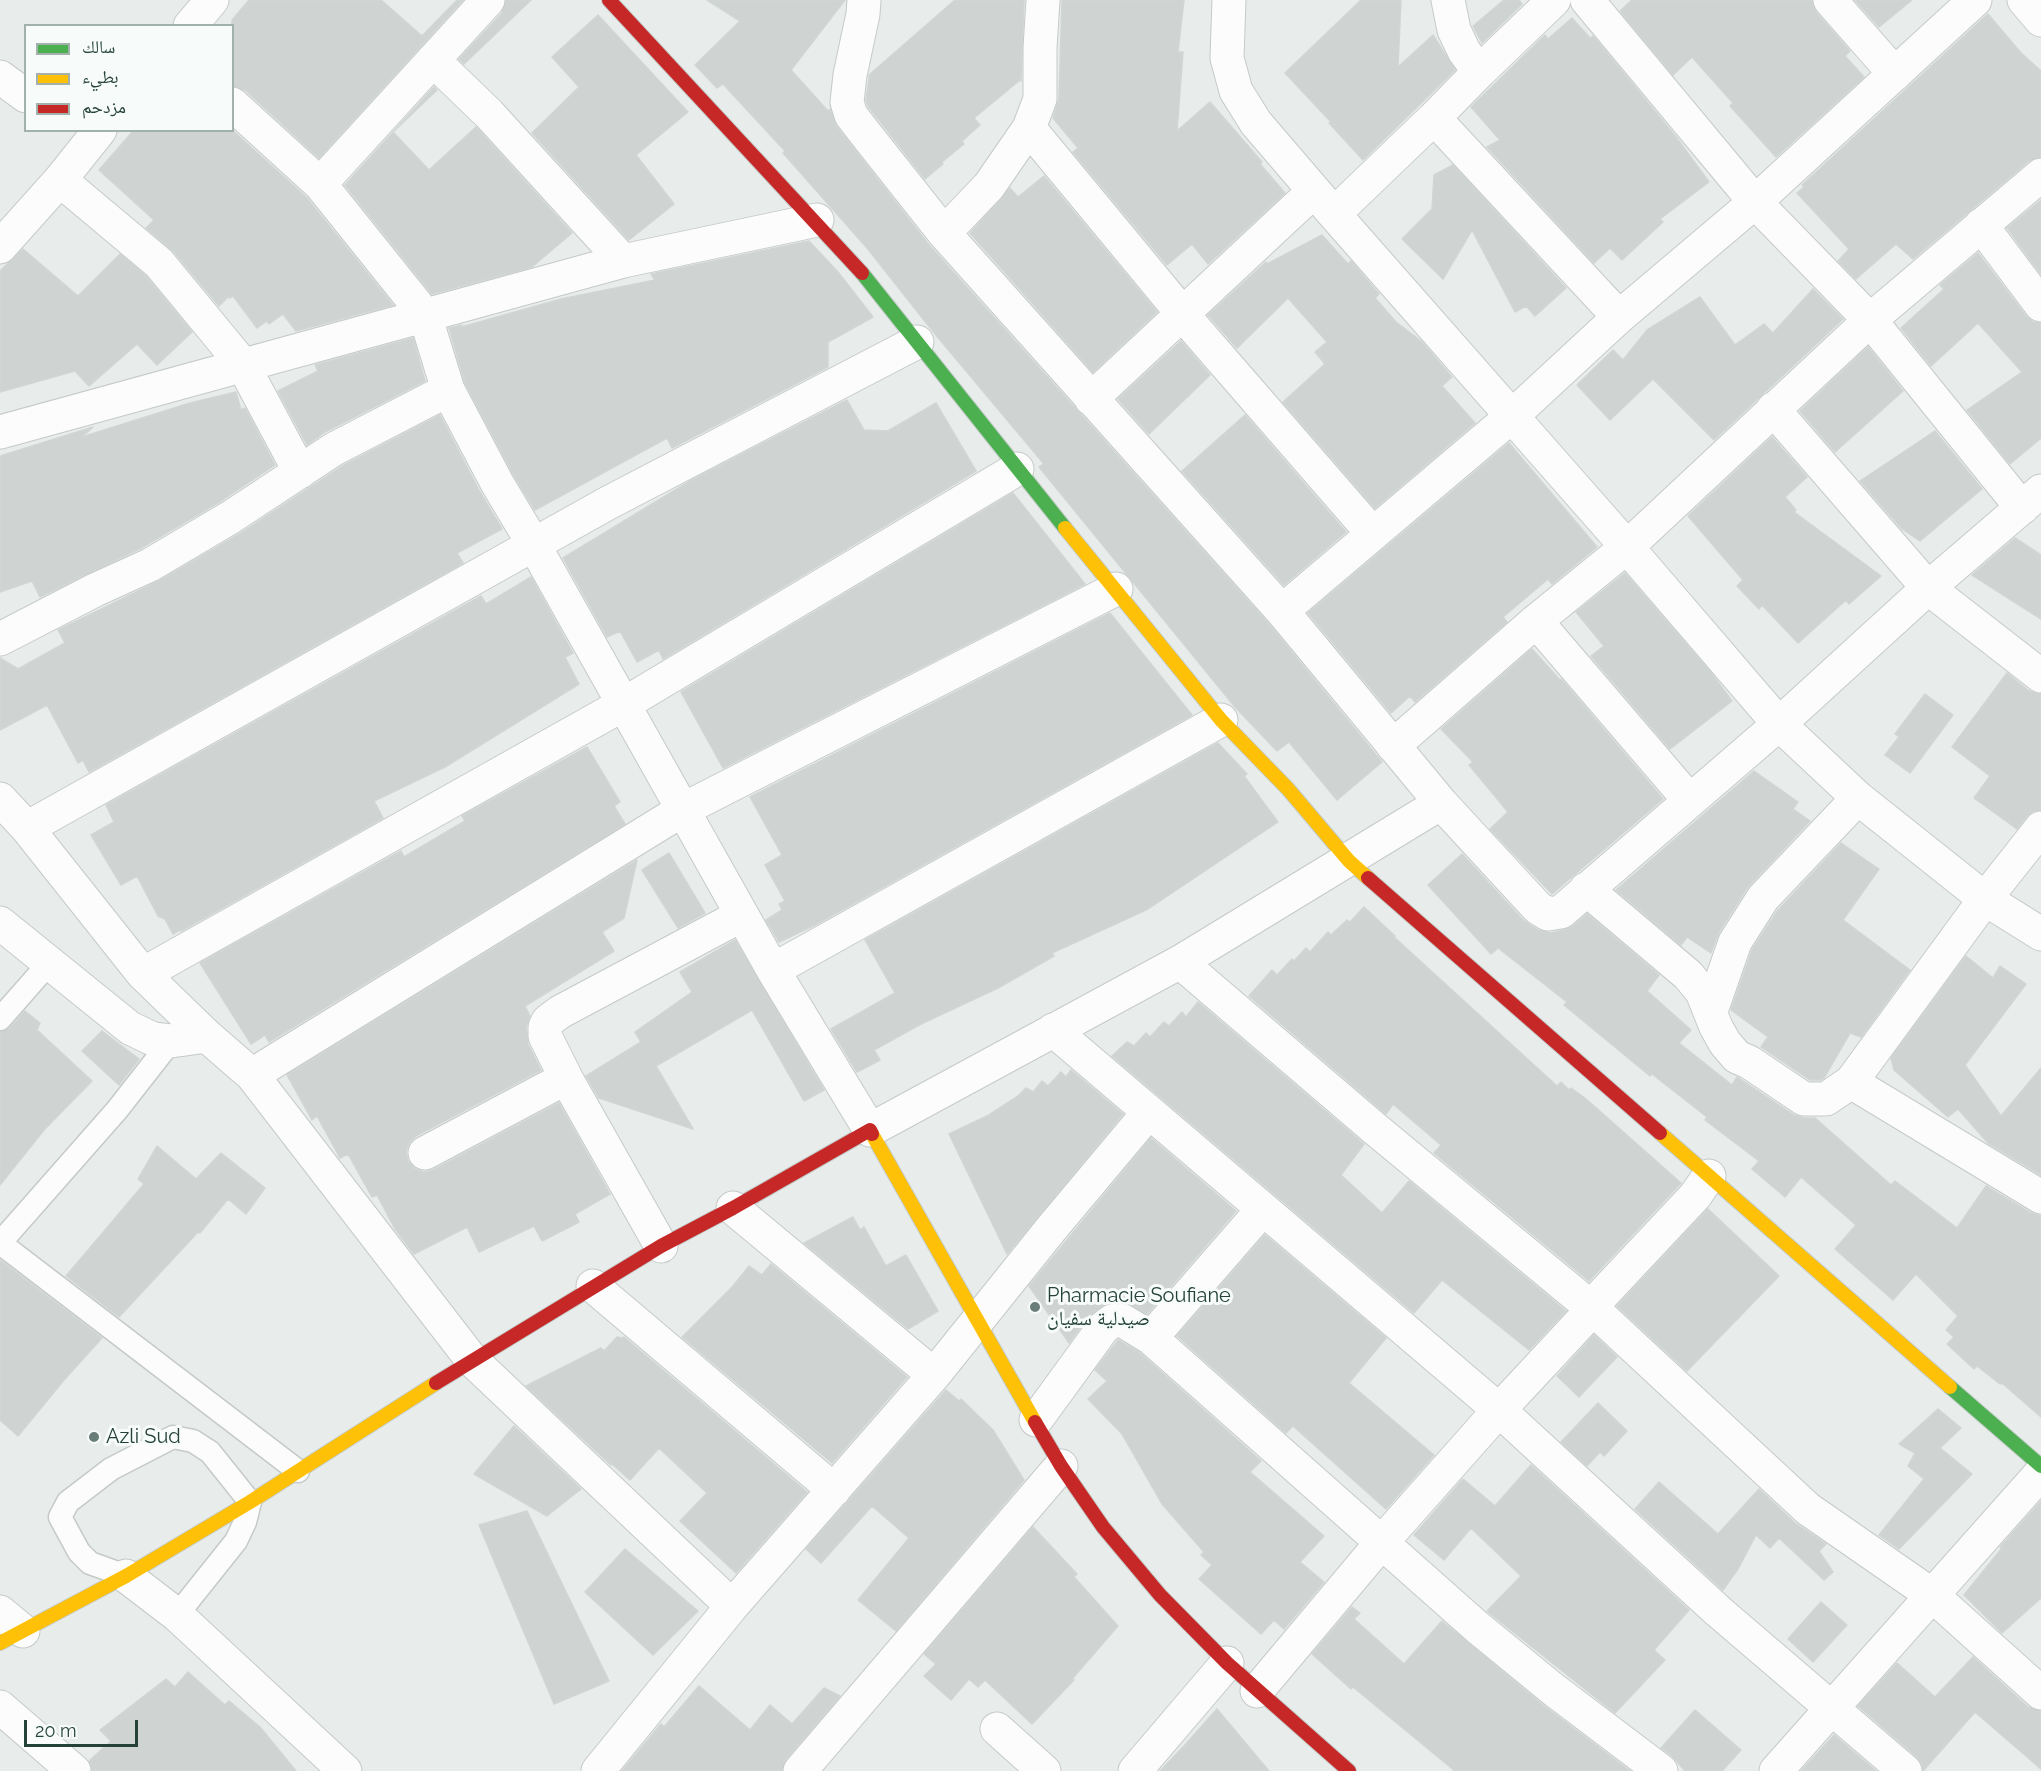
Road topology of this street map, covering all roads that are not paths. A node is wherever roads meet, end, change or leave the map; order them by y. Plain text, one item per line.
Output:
1 (212, 0) edge
2 (488, 0) edge
3 (609, 0) edge
4 (864, 0) edge
5 (1043, 0) edge
6 (1229, 0) edge
7 (1448, 0) edge
8 (1554, 0) edge
9 (1587, 0) edge
10 (1830, 0) edge
11 (1975, 0) edge
12 (2024, 0) edge
13 (2041, 20) edge
14 (192, 24) edge
15 (433, 60) junction
16 (1479, 72) junction
17 (1895, 74) junction
18 (0, 77) edge
19 (24, 95) edge
20 (234, 106) edge
21 (1434, 118) junction
22 (1029, 128) junction
23 (87, 135) edge
24 (2041, 175) edge
25 (60, 180) junction
26 (320, 184) junction
27 (1324, 202) junction
28 (1755, 202) junction
29 (817, 220) junction
30 (1981, 225) junction
31 (944, 232) junction
32 (0, 247) edge
33 (623, 261) junction
34 (2041, 305) edge
35 (1182, 314) junction
36 (425, 315) junction
37 (1619, 317) junction
38 (1870, 320) junction
39 (917, 342) junction
40 (243, 365) junction
41 (448, 390) junction
42 (1091, 399) junction
43 (1773, 409) junction
44 (1512, 416) junction
45 (0, 432) edge
46 (1017, 470) junction
47 (300, 472) junction
48 (2031, 500) edge
49 (1373, 534) junction
50 (534, 545) junction
51 (1627, 547) junction
52 (1928, 588) junction
53 (1116, 589) junction
54 (1282, 611) junction
55 (1536, 621) junction
56 (0, 639) edge
57 (2041, 676) edge
58 (624, 704) junction
59 (1221, 720) junction
60 (1779, 724) junction
61 (1393, 746) junction
62 (1858, 798) junction
63 (0, 799) edge
64 (1689, 801) junction
65 (1441, 803) junction
66 (684, 809) junction
67 (27, 828) junction
68 (2041, 828) edge
69 (1349, 861) junction
70 (1586, 889) junction
71 (1986, 899) junction
72 (742, 915) junction
73 (0, 923) edge
74 (2041, 934) edge
75 (50, 962) junction
76 (1180, 962) junction
77 (774, 970) junction
78 (143, 974) junction
79 (1711, 1011) junction
80 (0, 1019) edge
81 (1053, 1030) junction
82 (207, 1036) junction
83 (171, 1041) junction
84 (252, 1075) junction
85 (566, 1078) junction
86 (1851, 1082) junction
87 (1149, 1112) junction
88 (870, 1130) junction
89 (425, 1153) dead end
90 (1709, 1176) junction
91 (2041, 1197) edge
92 (733, 1208) junction
93 (1263, 1209) junction
94 (0, 1243) edge
95 (661, 1246) junction
96 (593, 1286) junction
97 (1593, 1309) junction
98 (977, 1322) junction
99 (1150, 1338) junction
100 (472, 1360) junction
101 (934, 1375) junction
102 (1500, 1410) junction
103 (1036, 1420) junction
104 (1061, 1466) junction
105 (2041, 1466) edge
106 (298, 1471) junction
107 (2041, 1473) edge
108 (834, 1490) junction
109 (250, 1502) junction
110 (1382, 1542) junction
111 (126, 1576) junction
112 (1932, 1595) junction
113 (732, 1606) junction
114 (177, 1616) junction
115 (8, 1629) edge
116 (1227, 1663) junction
117 (1257, 1690) junction
118 (2041, 1693) edge
119 (0, 1707) edge
120 (1833, 1708) junction
121 (997, 1729) dead end
122 (74, 1771) edge
123 (345, 1771) edge
124 (598, 1771) edge
125 (800, 1771) edge
126 (1044, 1771) edge
127 (1135, 1771) edge
128 (1349, 1771) edge
129 (1661, 1771) edge
130 (1776, 1771) edge
131 (1905, 1771) edge

1 - 14 street
2 - 15 street
3 - 29 street
4 - 31 street
5 - 22 street
6 - 27 street
7 - 16 street
8 - 16 street
9 - 28 street
10 - 17 street
11 - 17 street
12 - 13 street
15 - 26 street
15 - 33 street
16 - 21 street
17 - 28 street
18 - 19 street
20 - 26 street
21 - 27 street
21 - 37 street
22 - 31 street
22 - 35 street
23 - 25 street
24 - 30 street
25 - 32 street
25 - 40 street
26 - 36 street
27 - 35 street
27 - 44 street
28 - 37 street
28 - 38 street
29 - 33 street
29 - 39 street
30 - 34 street
30 - 38 street
31 - 42 street
33 - 36 street
35 - 42 street
35 - 49 street
36 - 40 street
36 - 41 street
37 - 44 street
38 - 43 street
38 - 48 street
39 - 46 street
39 - 50 street
40 - 45 street
40 - 47 street
41 - 47 street
41 - 50 street
42 - 54 street
43 - 51 street
43 - 52 street
44 - 49 street
44 - 51 street
46 - 53 street
46 - 58 street
47 - 56 street
48 - 52 street
49 - 54 street
50 - 58 street
50 - 67 street
51 - 55 street
51 - 60 street
52 - 57 street
52 - 60 street
53 - 59 street
53 - 66 street
54 - 61 street
55 - 61 street
55 - 64 street
58 - 66 street
58 - 78 street
59 - 69 street
59 - 77 street
60 - 62 street
60 - 64 street
61 - 65 street
62 - 71 street
62 - 79 street
63 - 67 street
64 - 70 street
65 - 69 street
65 - 70 street
66 - 72 street
66 - 84 street
67 - 78 street
68 - 71 street
69 - 76 street
69 - 90 street
70 - 79 street
71 - 74 street
71 - 86 street
72 - 77 street
72 - 85 street
73 - 75 street
75 - 80 lane
75 - 83 street
76 - 81 street
76 - 97 street
77 - 88 street
78 - 82 street
79 - 86 street
81 - 87 street
81 - 88 street
82 - 83 street
82 - 84 street
83 - 94 lane
84 - 100 street
85 - 89 street
85 - 95 street
86 - 91 street
87 - 93 street
87 - 98 street
88 - 92 street
88 - 98 street
90 - 97 street
90 - 105 street
92 - 95 street
92 - 101 street
93 - 99 street
93 - 102 street
94 - 106 lane
95 - 96 street
96 - 100 street
96 - 108 street
97 - 102 street
97 - 112 street
98 - 101 street
98 - 103 street
99 - 103 street
99 - 110 street
100 - 106 street
100 - 113 street
101 - 108 street
102 - 110 street
102 - 120 street
103 - 104 street
104 - 116 street
104 - 125 street
106 - 109 street
107 - 112 street
108 - 113 street
109 - 111 street
109 - 111 lane
109 - 114 lane
110 - 117 street
110 - 129 street
111 - 114 street
111 - 115 street
112 - 118 street
112 - 120 street
113 - 124 street
114 - 123 street
116 - 117 street
116 - 127 street
117 - 128 street
119 - 122 street
120 - 130 street
120 - 131 street
121 - 126 street

